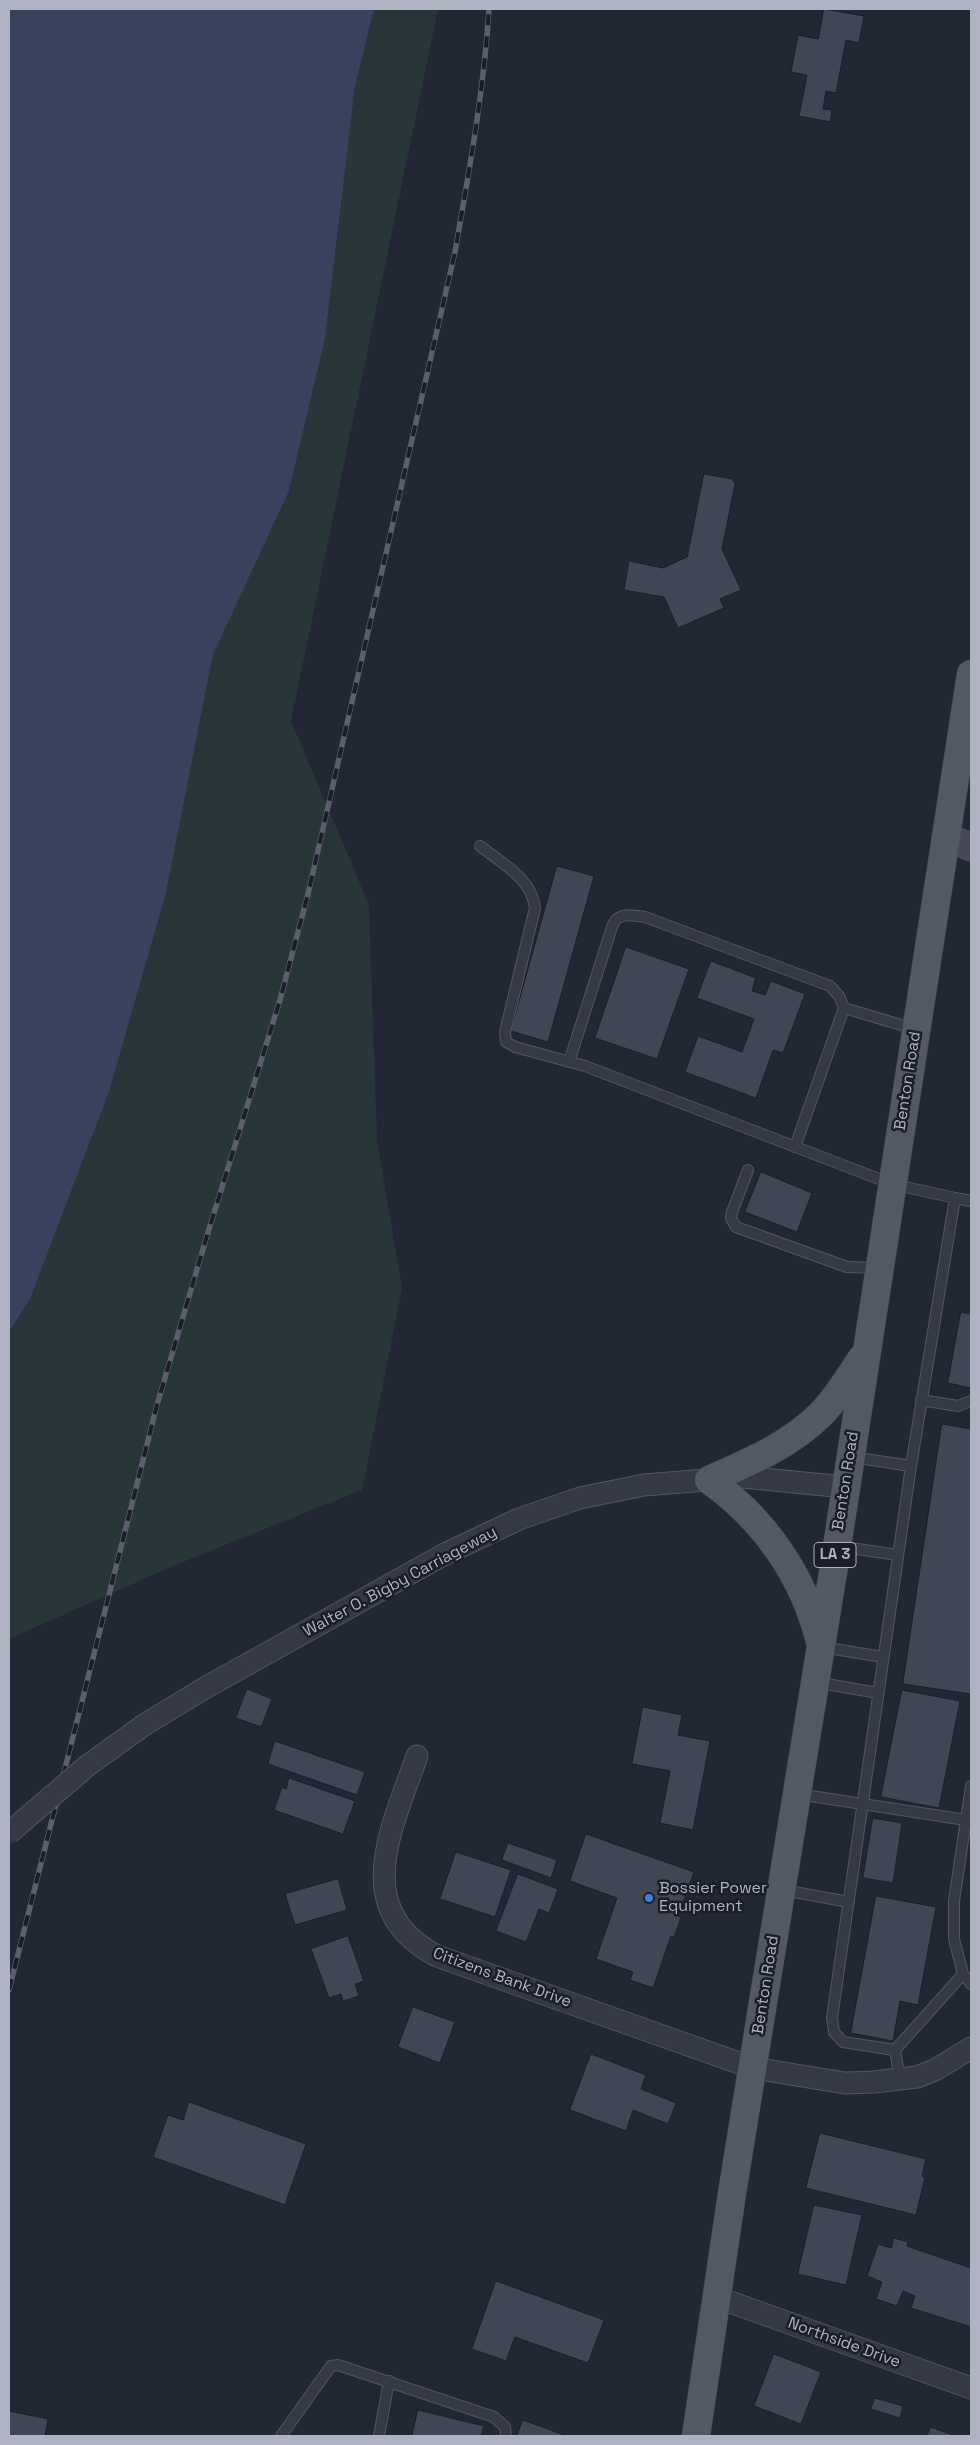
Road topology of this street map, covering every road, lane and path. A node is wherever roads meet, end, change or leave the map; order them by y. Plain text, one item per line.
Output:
1 (971, 674) edge
2 (946, 838) junction
3 (480, 846) dead end
4 (971, 847) edge
5 (844, 1008) junction
6 (916, 1029) junction
7 (569, 1062) junction
8 (795, 1147) junction
9 (748, 1170) dead end
10 (892, 1184) junction
11 (954, 1198) junction
12 (971, 1200) edge
13 (879, 1268) junction
14 (866, 1354) junction
15 (921, 1400) junction
16 (971, 1401) edge
17 (958, 1406) junction
18 (971, 1408) edge
19 (850, 1456) junction
20 (910, 1466) junction
21 (709, 1480) junction
22 (845, 1487) junction
23 (837, 1546) junction
24 (898, 1555) junction
25 (821, 1646) junction
26 (883, 1656) junction
27 (815, 1682) junction
28 (878, 1693) junction
29 (417, 1756) dead end
30 (971, 1786) edge
31 (797, 1793) junction
32 (862, 1804) junction
33 (966, 1820) junction
34 (9, 1834) edge
35 (782, 1890) junction
36 (849, 1902) junction
37 (963, 1974) junction
38 (971, 1984) edge
39 (971, 2048) edge
40 (895, 2050) junction
41 (753, 2068) junction
42 (900, 2080) junction
43 (716, 2297) junction
44 (389, 2381) junction
45 (971, 2388) edge
46 (281, 2436) edge
47 (379, 2436) edge
48 (506, 2436) edge
49 (696, 2436) edge

1 - 2 main road, Benton Road / LA 3
2 - 4 street
2 - 6 main road, Benton Road / LA 3
3 - 7 lane
5 - 6 lane
5 - 7 lane
5 - 8 lane
6 - 10 main road, Benton Road / LA 3
7 - 8 lane
8 - 10 lane
9 - 13 lane
10 - 11 lane
10 - 13 main road, Benton Road / LA 3
11 - 12 lane
11 - 15 lane
13 - 14 main road, Benton Road / LA 3
14 - 19 main road, Benton Road / LA 3
14 - 21 main road
15 - 17 lane
15 - 20 lane
16 - 17 lane
17 - 18 lane
19 - 20 lane
19 - 22 main road, Benton Road / LA 3
20 - 24 lane
21 - 22 street, Walter O. Bigby Carriageway
21 - 25 main road
21 - 34 street, Walter O. Bigby Carriageway, bridge
22 - 23 main road, Benton Road / LA 3
23 - 24 lane
23 - 25 main road, Benton Road / LA 3
24 - 26 lane
25 - 26 lane
25 - 27 main road, Benton Road / LA 3
26 - 28 lane
27 - 28 lane
27 - 31 main road, Benton Road / LA 3
28 - 32 lane
29 - 41 street, Citizens Bank Drive
30 - 33 lane
31 - 32 lane
31 - 35 main road, Benton Road / LA 3
32 - 33 lane
32 - 36 lane
33 - 37 lane
35 - 36 lane
35 - 41 main road, Benton Road / LA 3
36 - 40 lane
37 - 38 lane
37 - 40 lane
39 - 42 street, Citizens Bank Drive
40 - 42 lane
41 - 42 street, Citizens Bank Drive
41 - 43 main road, Benton Road / LA 3
43 - 45 street, Northside Drive
43 - 49 main road, Benton Road / LA 3
44 - 46 lane
44 - 47 lane
44 - 48 lane

